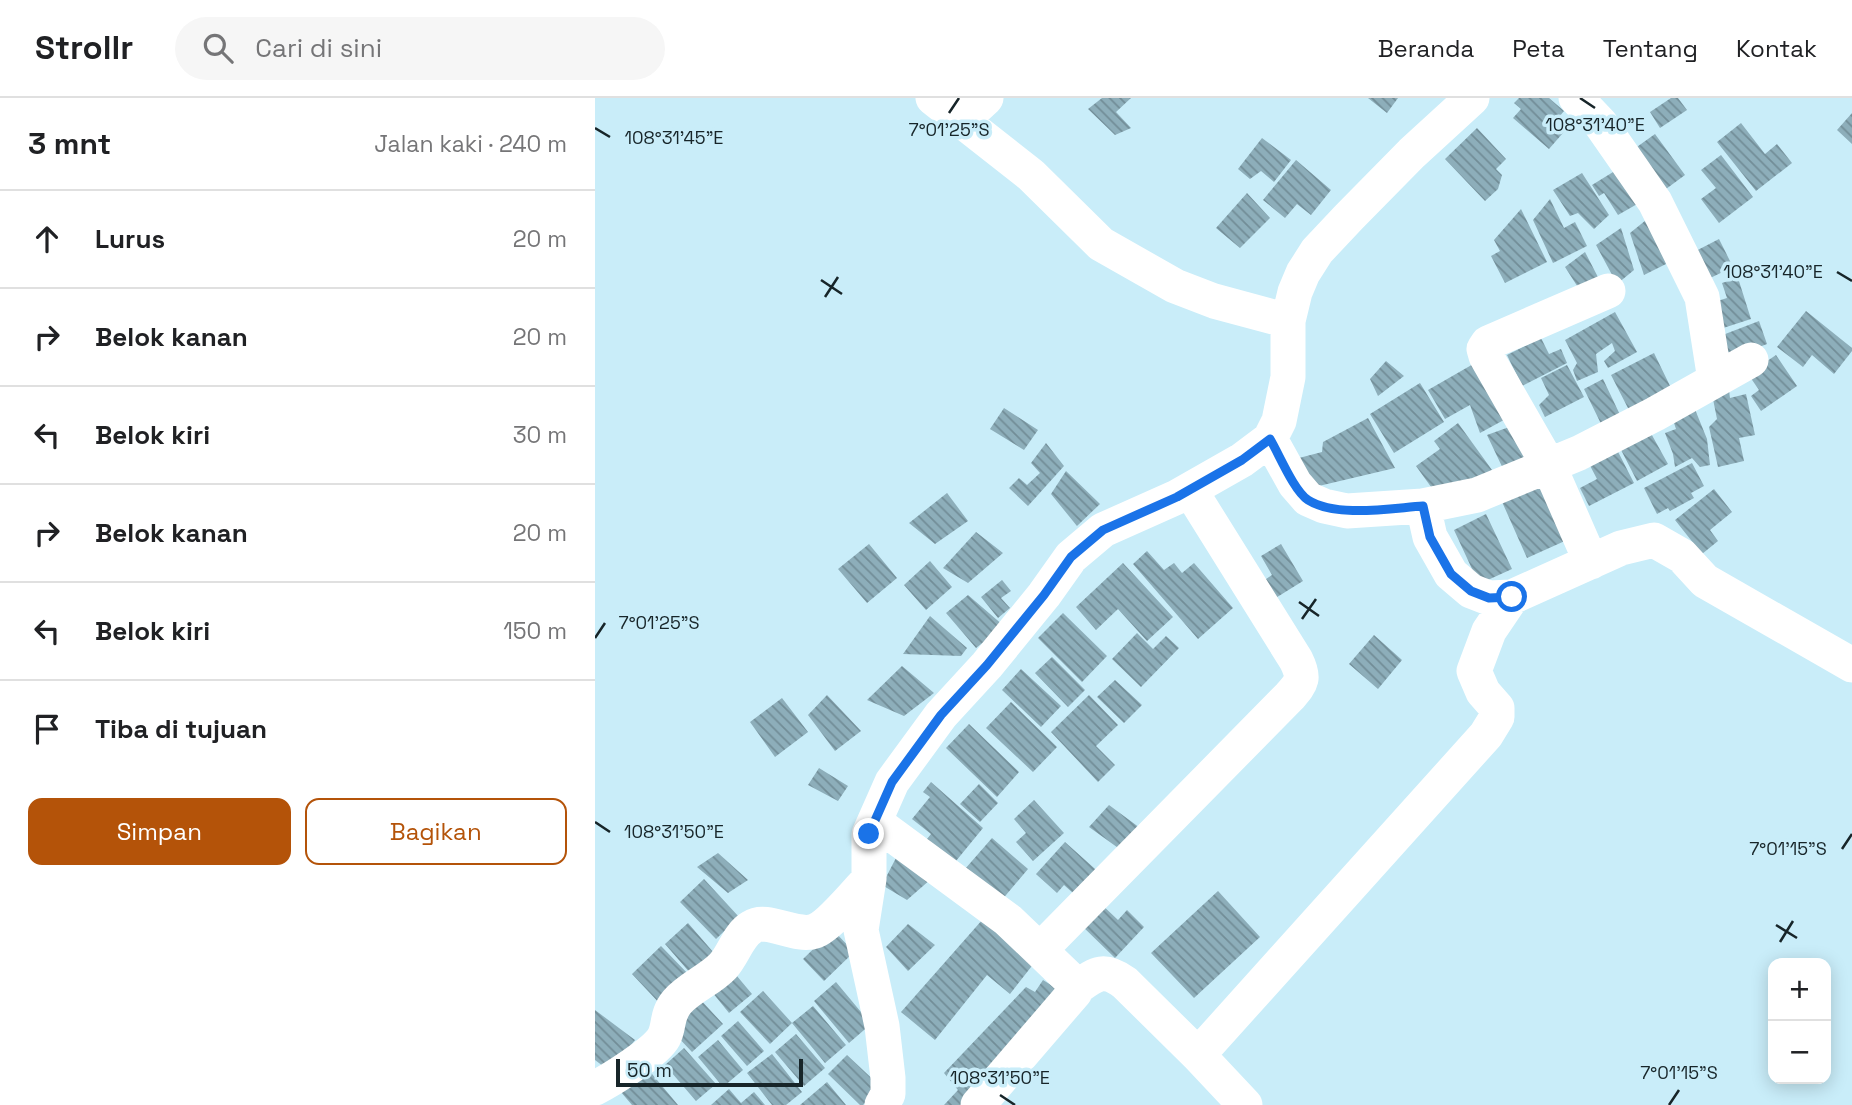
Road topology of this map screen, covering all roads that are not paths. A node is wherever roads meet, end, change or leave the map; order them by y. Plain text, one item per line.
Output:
1 (933, 98) edge
2 (1472, 98) edge
3 (1576, 98) edge
4 (973, 109) edge
5 (1608, 291) dead end
6 (1288, 321) junction
7 (1751, 359) dead end
8 (1715, 380) junction
9 (1270, 439) junction
10 (1549, 466) junction
11 (1189, 490) junction
12 (1423, 506) junction
13 (1591, 562) junction
14 (1512, 597) junction
15 (1852, 665) edge
16 (875, 822) junction
17 (869, 879) junction
18 (1040, 950) junction
19 (1076, 988) junction
20 (1198, 1055) junction
21 (595, 1088) edge
22 (894, 1101) edge
23 (612, 1105) edge
24 (978, 1105) edge
25 (1245, 1105) edge

1 - 4 street
2 - 6 street
3 - 8 street
4 - 6 street
5 - 10 street
6 - 9 street
7 - 8 street
8 - 10 street
9 - 11 street
9 - 12 street
10 - 12 street
10 - 13 street
11 - 16 street
11 - 18 street
12 - 14 street
13 - 14 street
13 - 15 street
14 - 20 street
16 - 17 street
16 - 18 street
17 - 21 street
17 - 22 street
18 - 19 street
19 - 20 street
19 - 24 street
20 - 25 street
21 - 23 street

